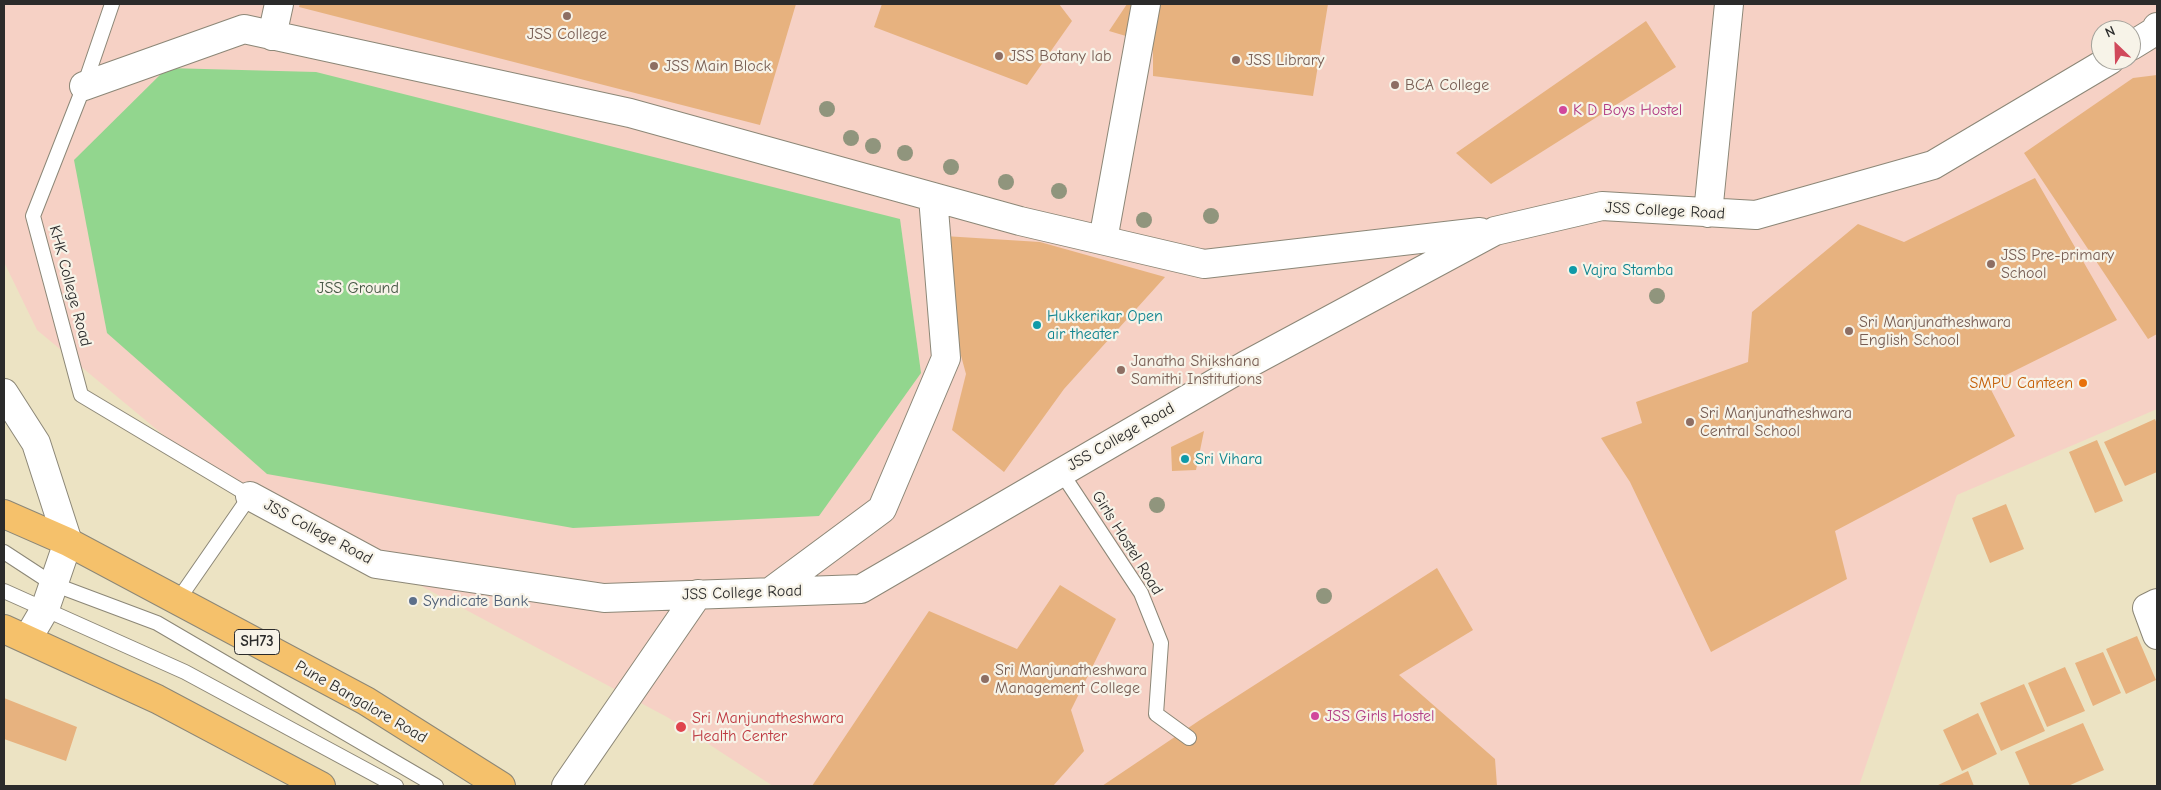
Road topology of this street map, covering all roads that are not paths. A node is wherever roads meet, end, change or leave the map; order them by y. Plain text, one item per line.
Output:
1 (112, 4) edge
2 (279, 4) edge
3 (1146, 4) edge
4 (1729, 4) edge
5 (2157, 27) edge
6 (272, 36) junction
7 (2141, 40) edge
8 (2093, 70) edge
9 (84, 86) junction
10 (933, 197) junction
11 (1708, 213) junction
12 (1495, 231) junction
13 (1103, 240) junction
14 (4, 393) edge
15 (1061, 472) junction
16 (250, 496) junction
17 (4, 514) edge
18 (68, 542) junction
19 (4, 552) edge
20 (4, 591) edge
21 (770, 592) junction
22 (698, 594) junction
23 (49, 596) junction
24 (178, 600) junction
25 (2157, 603) edge
26 (16, 634) edge
27 (2157, 635) edge
28 (1189, 738) dead end
29 (321, 786) edge
30 (396, 786) edge
31 (436, 786) edge
32 (501, 786) edge
33 (566, 786) edge

1 - 9 lane, KHK College Road
2 - 6 street
3 - 13 street
4 - 11 street
5 - 7 street
6 - 9 street
6 - 10 street
8 - 11 street, JSS College Road
9 - 16 lane, KHK College Road
10 - 13 street
10 - 21 street
11 - 12 street, JSS College Road
12 - 13 street
12 - 15 street, JSS College Road
14 - 18 street
15 - 21 street, JSS College Road
15 - 28 lane, Girls Hostel Road
16 - 22 street, JSS College Road
16 - 24 lane
17 - 18 main road, Pune Bangalore Road / SH73
18 - 23 street
18 - 24 main road, Pune Bangalore Road / SH73
19 - 23 lane
20 - 23 lane
21 - 22 street, JSS College Road
22 - 33 street
23 - 26 street
23 - 30 lane
23 - 31 lane
24 - 32 main road, Pune Bangalore Road / SH73
25 - 27 street
26 - 29 main road

